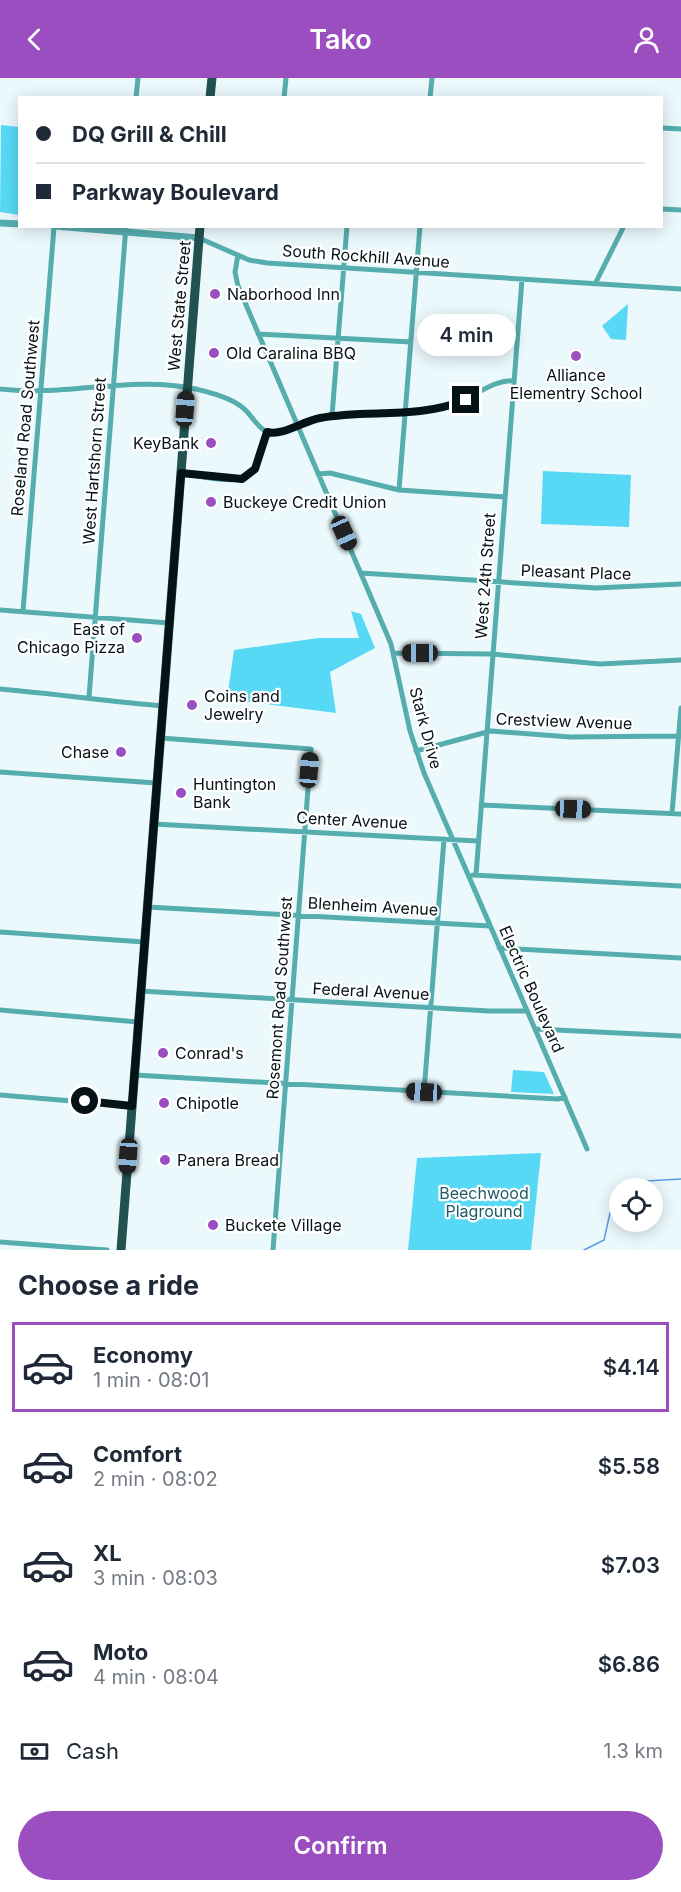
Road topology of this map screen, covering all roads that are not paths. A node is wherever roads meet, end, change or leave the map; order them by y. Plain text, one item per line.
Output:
1 (138, 78) edge
2 (212, 78) edge
3 (286, 78) edge
4 (432, 78) edge
5 (136, 96) edge
6 (210, 96) edge
7 (284, 96) edge
8 (430, 96) edge
9 (663, 128) edge
10 (681, 129) edge
11 (663, 209) edge
12 (681, 210) edge
13 (0, 223) edge
14 (18, 224) edge
15 (54, 228) edge
16 (102, 228) edge
17 (200, 228) edge
18 (347, 228) edge
19 (420, 228) edge
20 (621, 228) edge
21 (126, 229) edge
22 (199, 238) junction
23 (238, 255) junction
24 (344, 268) junction
25 (416, 273) junction
26 (522, 279) junction
27 (595, 284) junction
28 (681, 289) edge
29 (258, 334) junction
30 (338, 339) junction
31 (411, 342) junction
32 (514, 381) junction
33 (113, 386) junction
34 (187, 387) junction
35 (0, 389) edge
36 (41, 392) junction
37 (405, 414) junction
38 (332, 416) junction
39 (297, 424) junction
40 (267, 432) junction
41 (181, 473) junction
42 (318, 474) junction
43 (399, 490) junction
44 (505, 497) junction
45 (361, 573) junction
46 (498, 582) junction
47 (681, 584) edge
48 (0, 610) edge
49 (23, 611) junction
50 (95, 617) junction
51 (169, 623) junction
52 (394, 653) junction
53 (492, 654) junction
54 (681, 660) edge
55 (0, 690) edge
56 (89, 697) junction
57 (162, 706) junction
58 (681, 708) edge
59 (486, 731) junction
60 (678, 736) junction
61 (160, 738) junction
62 (416, 751) junction
63 (0, 772) edge
64 (156, 783) junction
65 (481, 805) junction
66 (672, 813) junction
67 (681, 814) edge
68 (153, 824) junction
69 (304, 831) junction
70 (444, 839) junction
71 (453, 840) junction
72 (478, 841) junction
73 (476, 874) junction
74 (469, 875) junction
75 (681, 886) edge
76 (147, 907) junction
77 (298, 915) junction
78 (437, 924) junction
79 (490, 926) junction
80 (0, 932) edge
81 (144, 942) junction
82 (500, 948) junction
83 (681, 958) edge
84 (140, 991) junction
85 (292, 1000) junction
86 (430, 1008) junction
87 (0, 1010) edge
88 (527, 1011) junction
89 (138, 1022) junction
90 (535, 1029) junction
91 (681, 1036) edge
92 (134, 1075) junction
93 (286, 1084) junction
94 (424, 1092) junction
95 (0, 1095) edge
96 (565, 1097) junction
97 (132, 1106) junction
98 (586, 1149) dead end
99 (0, 1242) edge
100 (107, 1250) edge
101 (121, 1250) edge
102 (273, 1250) edge

1 - 5 street
2 - 6 highway
3 - 7 street
4 - 8 street
9 - 10 street
11 - 12 street
13 - 14 street
15 - 36 street, Roseland Road Southwest
16 - 21 street, South Rockhill Avenue
17 - 22 highway, West State Street
18 - 24 street
19 - 25 street
20 - 27 street
21 - 22 street, South Rockhill Avenue
21 - 33 street, West Hartshorn Street
22 - 23 street, South Rockhill Avenue
22 - 34 highway, West State Street
23 - 24 street, South Rockhill Avenue
23 - 29 street, Stark Drive
24 - 25 street, South Rockhill Avenue
24 - 30 street
25 - 26 street, South Rockhill Avenue
25 - 31 street
26 - 27 street, South Rockhill Avenue
26 - 32 street, West 24th Street
27 - 28 street, South Rockhill Avenue
29 - 30 street
29 - 39 street, Stark Drive
30 - 31 street
30 - 38 street
31 - 37 street
32 - 37 street
32 - 44 street, West 24th Street
33 - 34 street
33 - 36 street
33 - 50 street, West Hartshorn Street
34 - 40 street
34 - 41 highway, West State Street
35 - 36 street
36 - 49 street, Roseland Road Southwest
37 - 38 street
37 - 43 street
38 - 39 street
39 - 40 street
39 - 42 street, Stark Drive
40 - 41 street
41 - 51 highway, West State Street
42 - 43 street
42 - 45 street, Stark Drive
43 - 44 street
44 - 46 street, West 24th Street
45 - 46 street, Pleasant Place
45 - 52 street, Stark Drive
46 - 47 street, Pleasant Place
46 - 53 street, West 24th Street
48 - 49 street
49 - 50 street
50 - 51 street
50 - 56 street, West Hartshorn Street
51 - 57 highway, West State Street
52 - 53 street
52 - 62 street, Stark Drive
53 - 54 street
53 - 59 street, West 24th Street
55 - 56 street
56 - 57 street
57 - 61 highway, West State Street
58 - 60 street
59 - 60 street, Crestview Avenue
59 - 62 street, Crestview Avenue
59 - 65 street, West 24th Street
60 - 66 street
61 - 64 highway, West State Street
61 - 69 street, Rosemont Road Southwest
62 - 71 street, Stark Drive
63 - 64 street
64 - 68 highway, West State Street
65 - 66 street
65 - 72 street, West 24th Street
66 - 67 street
68 - 69 street, Center Avenue
68 - 76 highway, West State Street
69 - 70 street, Center Avenue
69 - 77 street, Rosemont Road Southwest
70 - 71 street, Center Avenue
70 - 78 street
71 - 72 street, Center Avenue
71 - 74 street, Electric Boulevard
72 - 73 street, West 24th Street
73 - 74 street
73 - 75 street
74 - 79 street, Electric Boulevard
76 - 77 street, Blenheim Avenue
76 - 81 highway, West State Street
77 - 78 street, Blenheim Avenue
77 - 85 street, Rosemont Road Southwest
78 - 79 street, Blenheim Avenue
78 - 86 street
79 - 82 street, Electric Boulevard
80 - 81 street
81 - 84 highway, West State Street
82 - 83 street
82 - 88 street, Electric Boulevard
84 - 85 street, Federal Avenue
84 - 89 highway, West State Street
85 - 86 street, Federal Avenue
85 - 93 street, Rosemont Road Southwest
86 - 88 street, Federal Avenue
86 - 94 street
87 - 89 street
88 - 90 street, Electric Boulevard
89 - 92 highway, West State Street
90 - 91 street
90 - 96 street, Electric Boulevard
92 - 93 street
92 - 97 highway, West State Street
93 - 94 street
93 - 102 street, Rosemont Road Southwest
94 - 96 street
95 - 97 street
96 - 98 street, Electric Boulevard
97 - 101 highway, West State Street
99 - 100 street

